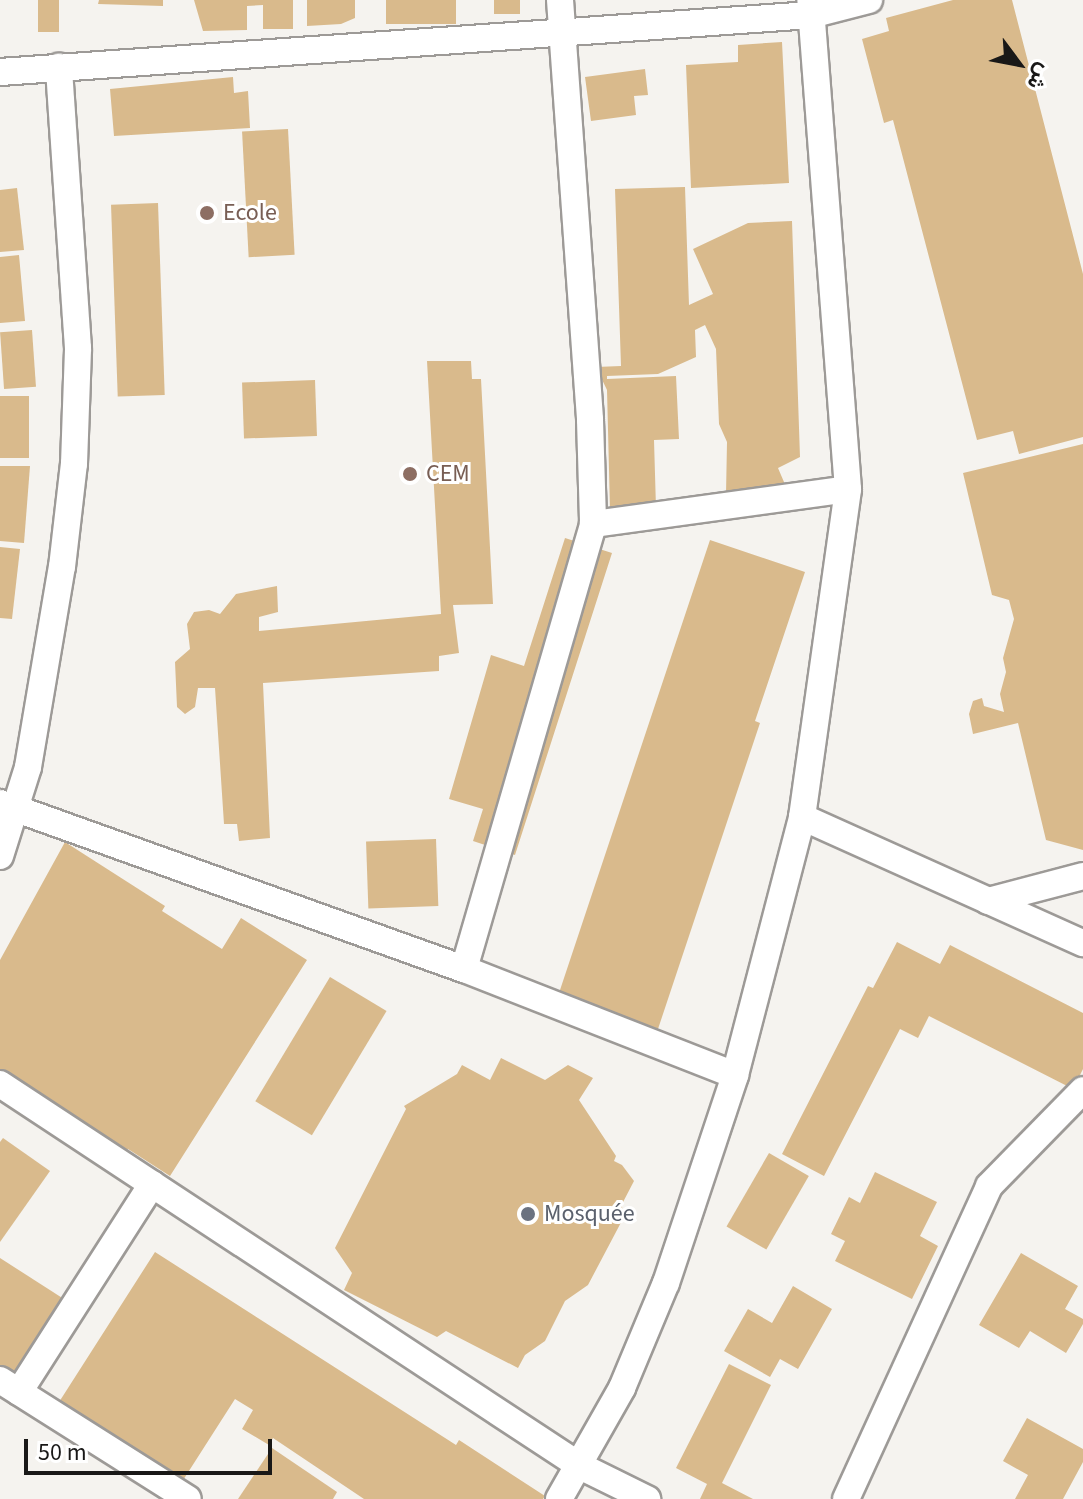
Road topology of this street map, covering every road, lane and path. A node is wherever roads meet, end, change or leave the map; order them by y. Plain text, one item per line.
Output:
1 (560, 0) edge
2 (869, 0) edge
3 (810, 8) edge
4 (563, 30) junction
5 (59, 67) junction
6 (0, 72) edge
7 (848, 489) junction
8 (593, 524) junction
9 (8, 806) edge
10 (802, 817) junction
11 (0, 856) edge
12 (1083, 876) edge
13 (988, 901) junction
14 (1083, 943) edge
15 (464, 969) junction
16 (735, 1075) junction
17 (0, 1084) edge
18 (1083, 1090) edge
19 (152, 1184) junction
20 (10, 1386) edge
21 (580, 1466) junction
22 (188, 1499) edge
23 (559, 1499) edge
24 (647, 1499) edge
25 (846, 1499) edge

1 - 4 street
2 - 3 street
3 - 4 street
3 - 7 street
4 - 5 street
4 - 8 street
5 - 6 street
5 - 9 street
7 - 8 street
7 - 10 street
8 - 15 street
9 - 11 street
9 - 15 street
10 - 13 street
10 - 16 street
12 - 13 street
13 - 14 street
15 - 16 street
16 - 21 street
17 - 19 street
18 - 25 street
19 - 20 street
19 - 21 street
20 - 22 street
21 - 23 street
21 - 24 street

